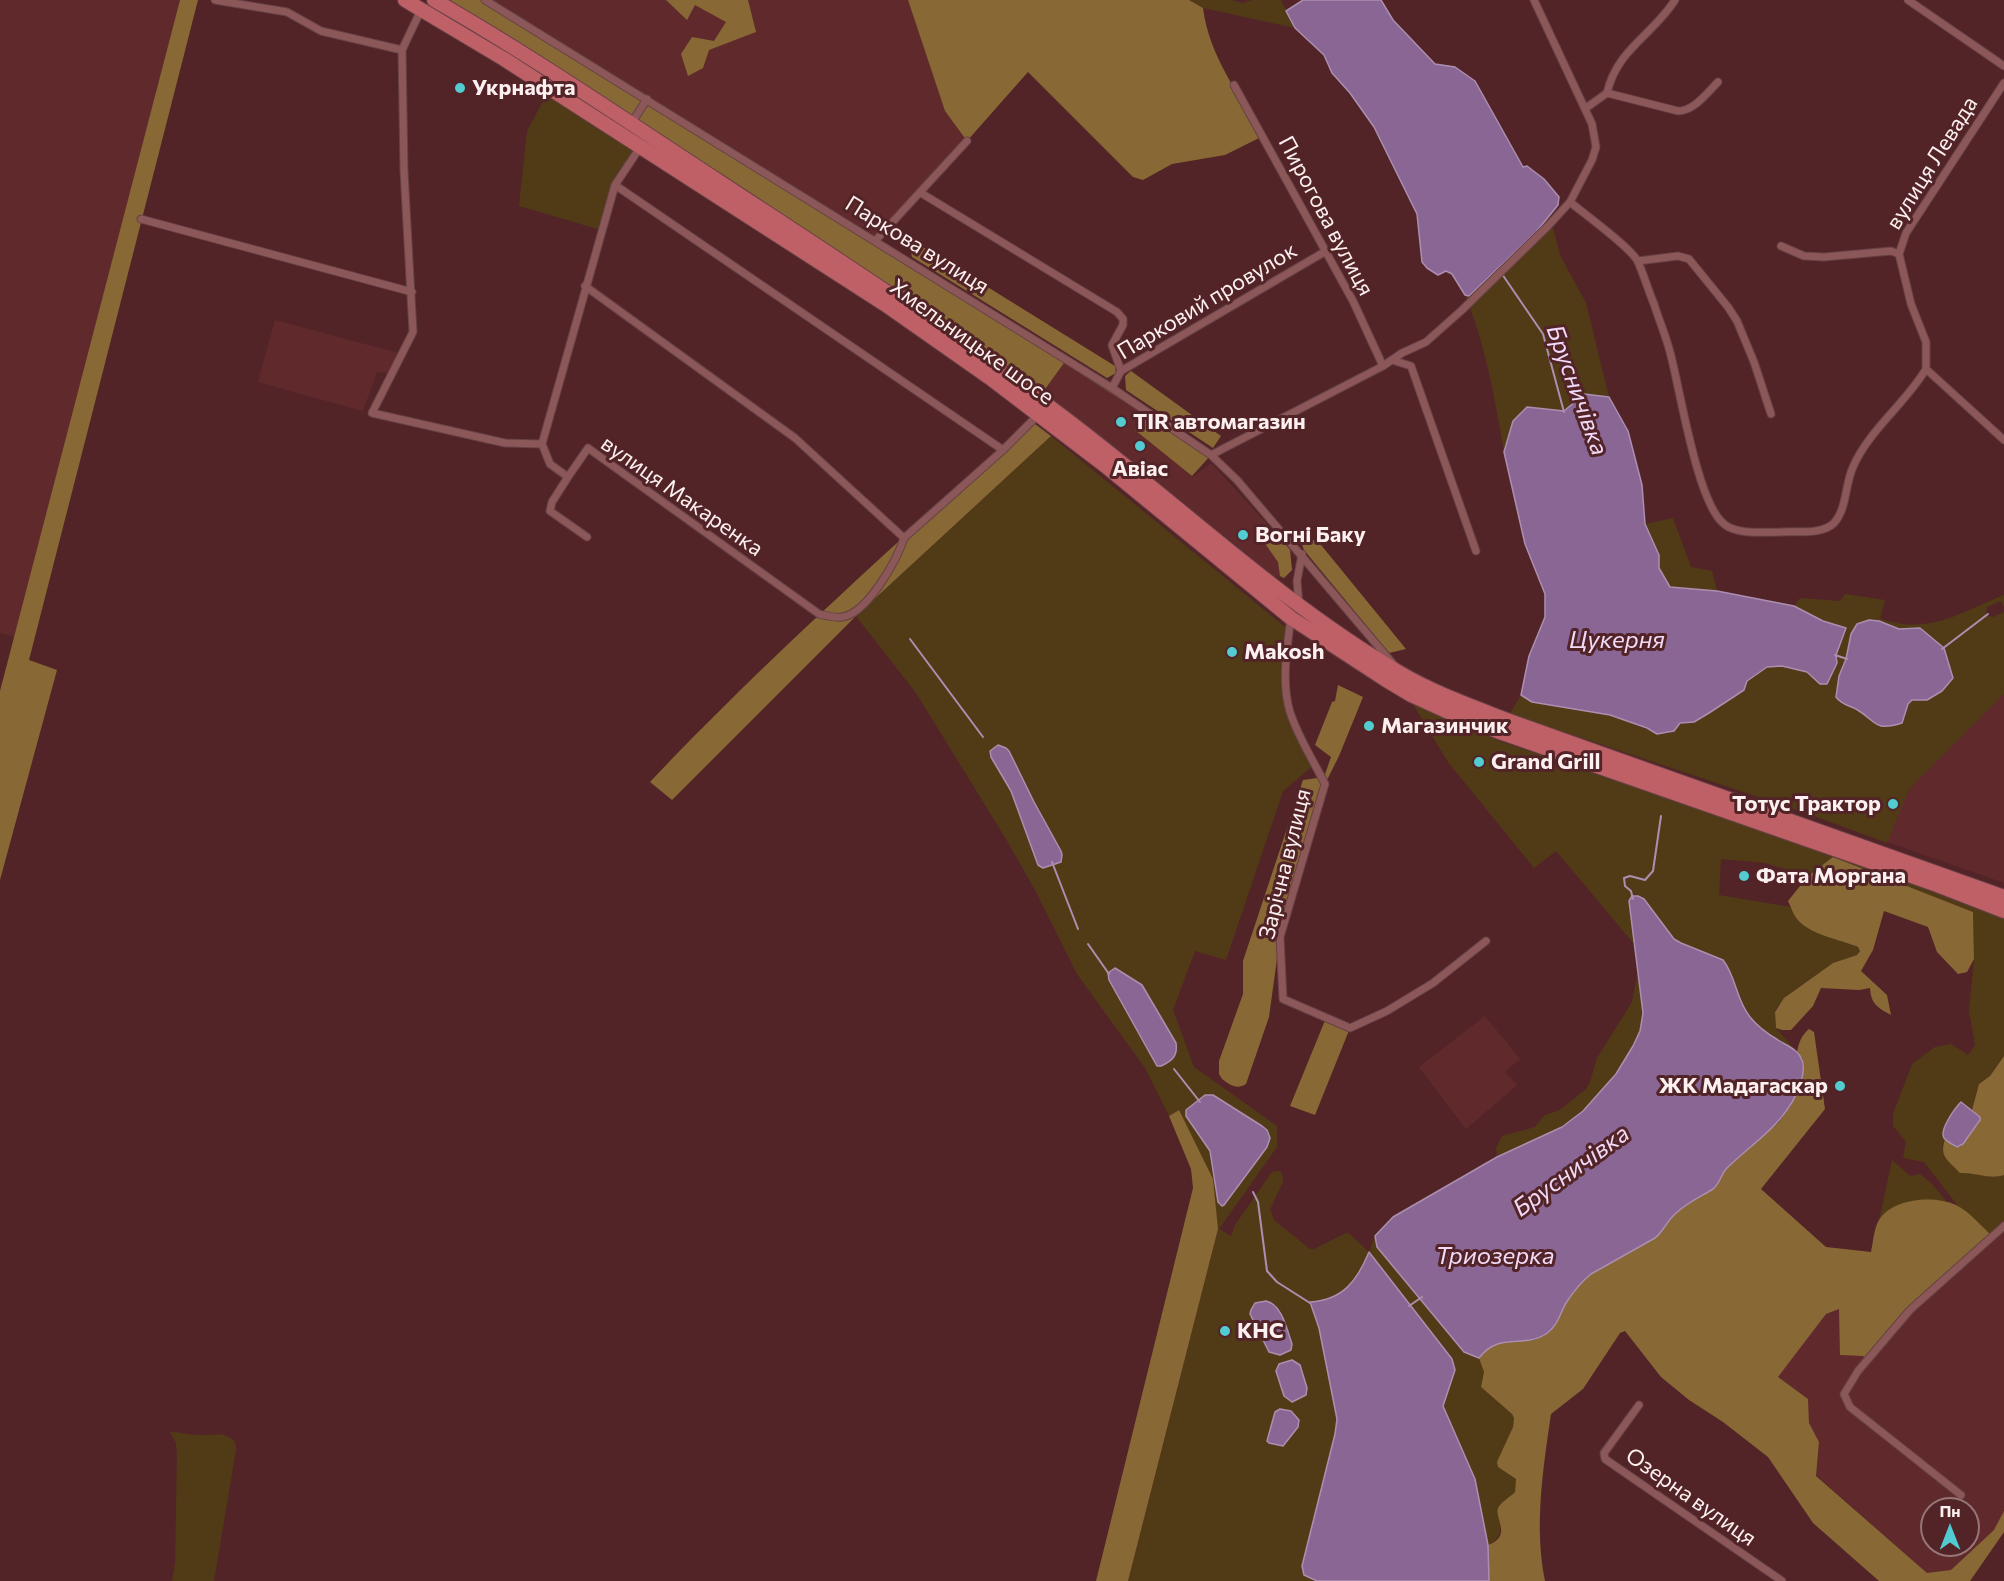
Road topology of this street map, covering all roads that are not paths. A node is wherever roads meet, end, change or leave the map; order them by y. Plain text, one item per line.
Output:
1 (215, 0) edge
2 (405, 0) edge
3 (434, 0) edge
4 (485, 0) edge
5 (1534, 0) edge
6 (1675, 0) edge
7 (1913, 1) edge
8 (424, 5) edge
9 (402, 50) junction
10 (2004, 66) edge
11 (1718, 82) dead end
12 (2004, 82) edge
13 (1234, 85) dead end
14 (1607, 93) junction
15 (647, 99) junction
16 (1586, 108) junction
17 (631, 124) junction
18 (644, 141) junction
19 (967, 141) dead end
20 (615, 185) junction
21 (921, 193) junction
22 (1570, 202) junction
23 (141, 219) dead end
24 (876, 240) junction
25 (1781, 246) dead end
26 (1326, 251) junction
27 (1899, 254) junction
28 (1638, 261) junction
29 (585, 286) junction
30 (412, 292) junction
31 (1392, 360) junction
32 (1383, 366) junction
33 (1926, 369) junction
34 (1121, 371) junction
35 (1112, 388) junction
36 (1771, 414) dead end
37 (1038, 415) junction
38 (2004, 440) edge
39 (542, 444) junction
40 (1003, 450) junction
41 (1211, 455) junction
42 (567, 477) junction
43 (587, 537) dead end
44 (904, 538) junction
45 (1476, 551) dead end
46 (1302, 554) junction
47 (1299, 606) junction
48 (1291, 618) junction
49 (1399, 672) junction
50 (1505, 727) junction
51 (2004, 897) edge
52 (2004, 911) edge
53 (1486, 941) dead end
54 (2004, 1226) edge
55 (1639, 1405) dead end
56 (1961, 1496) dead end
57 (1782, 1581) edge

1 - 9 street
2 - 8 highway, Хмельницьке шосе
3 - 17 highway, Хмельницьке шосе
4 - 15 street, Паркова вулиця
5 - 16 street
6 - 14 street
7 - 10 street
8 - 9 street
8 - 18 highway, Хмельницьке шосе
9 - 30 street
11 - 14 street
12 - 27 street, вулиця Левада
13 - 26 street, Пирогова вулиця
14 - 16 street
15 - 17 street
15 - 24 street, Паркова вулиця
16 - 22 street
17 - 18 highway, Хмельницьке шосе
18 - 20 street
18 - 37 highway, Хмельницьке шосе
18 - 47 highway, Хмельницьке шосе
19 - 21 street
20 - 29 street
20 - 40 street
21 - 24 street
21 - 34 street
22 - 28 street
22 - 31 street
23 - 30 street
24 - 35 street, Паркова вулиця
25 - 27 street
26 - 32 street, Пирогова вулиця
26 - 34 street, Парковий провулок
27 - 33 street, вулиця Левада
28 - 33 street
28 - 36 street
29 - 39 street
29 - 44 street
30 - 39 street
31 - 32 street
31 - 45 street
32 - 41 street
33 - 38 street
34 - 35 street, Парковий провулок
35 - 41 street, Паркова вулиця
37 - 40 street
37 - 48 highway, Хмельницьке шосе
39 - 42 street
40 - 44 street
41 - 46 street, Паркова вулиця
42 - 43 street
42 - 44 street, вулиця Макаренка
46 - 47 street
46 - 49 street, Паркова вулиця
47 - 48 highway
47 - 49 highway, Хмельницьке шосе
48 - 50 highway, Хмельницьке шосе
48 - 53 street, Зарічна вулиця
49 - 50 highway, Хмельницьке шосе
50 - 51 highway
50 - 52 highway
54 - 56 street
55 - 57 street, Озерна вулиця

